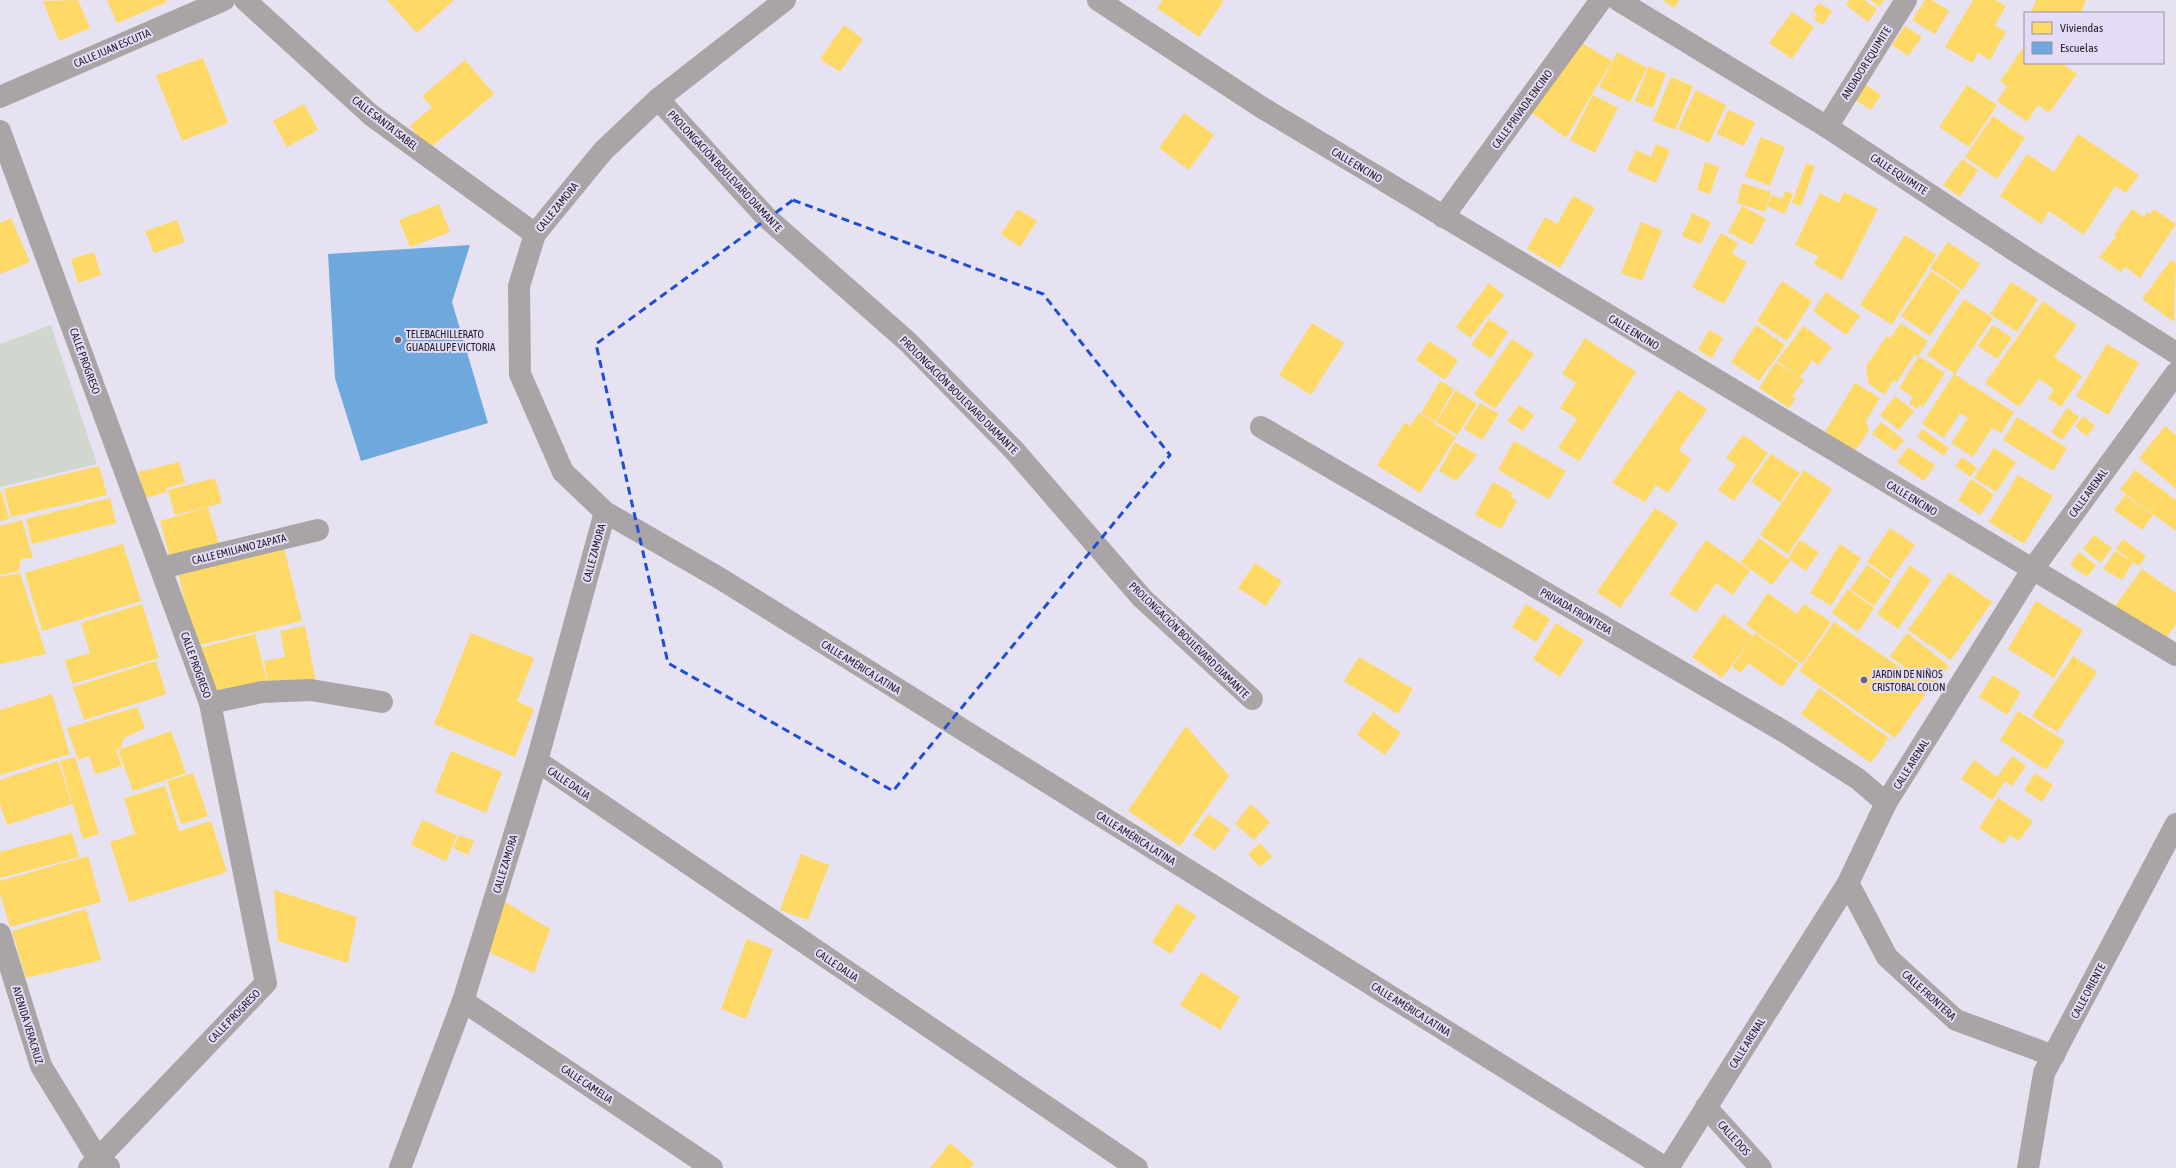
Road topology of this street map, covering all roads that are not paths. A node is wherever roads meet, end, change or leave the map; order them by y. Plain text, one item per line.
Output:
1 (224, 0) edge
2 (245, 0) edge
3 (785, 0) edge
4 (1098, 0) edge
5 (1601, 0) edge
6 (1618, 0) edge
7 (1906, 0) edge
8 (0, 96) edge
9 (658, 99) junction
10 (1827, 127) junction
11 (0, 130) edge
12 (1443, 217) junction
13 (535, 234) junction
14 (2176, 353) edge
15 (2176, 373) edge
16 (1261, 427) dead end
17 (605, 512) junction
18 (318, 530) dead end
19 (161, 568) junction
20 (2032, 570) junction
21 (2176, 655) edge
22 (1252, 700) dead end
23 (382, 702) dead end
24 (210, 703) junction
25 (537, 761) junction
26 (1886, 803) junction
27 (2176, 824) edge
28 (1848, 883) junction
29 (0, 934) edge
30 (463, 1001) junction
31 (2054, 1056) junction
32 (1706, 1107) junction
33 (99, 1165) edge
34 (400, 1168) edge
35 (712, 1168) edge
36 (1137, 1168) edge
37 (1667, 1168) edge
38 (1761, 1168) edge
39 (2028, 1168) edge

1 - 8 street, CALLE JUAN ESCUTIA
2 - 13 street, CALLE SANTA ISABEL
3 - 9 street, CALLE ZAMORA
4 - 12 street, CALLE ENCINO
5 - 12 street, CALLE PRIVADA ENCINO
6 - 10 street, CALLE EQUIMITE
7 - 10 street, ANDADOR EQUIMITE
9 - 13 street, CALLE ZAMORA
9 - 22 street, PROLONGACIÓN BOULEVARD DIAMANTE
10 - 14 street, CALLE EQUIMITE
11 - 19 street, CALLE PROGRESO
12 - 20 street, CALLE ENCINO
13 - 17 street, CALLE ZAMORA
15 - 20 street, CALLE ARENAL
16 - 26 street, PRIVADA FRONTERA
17 - 25 street, CALLE ZAMORA
17 - 37 street, CALLE AMÉRICA LATINA
18 - 19 street, CALLE EMILIANO ZAPATA
19 - 24 street, CALLE PROGRESO
20 - 21 street, CALLE ENCINO
20 - 26 street, CALLE ARENAL
23 - 24 street
24 - 33 street, CALLE PROGRESO
25 - 30 street, CALLE ZAMORA
25 - 36 street, CALLE DALIA
26 - 28 street, CALLE ARENAL
27 - 31 street, CALLE ORIENTE
28 - 31 street, CALLE FRONTERA
28 - 32 street, CALLE ARENAL
29 - 33 street, AVENIDA VERACRUZ
30 - 34 street, CALLE ZAMORA
30 - 35 street, CALLE CAMELIA
31 - 39 street, CALLE ORIENTE
32 - 37 street, CALLE ARENAL
32 - 38 street, CALLE DOS

